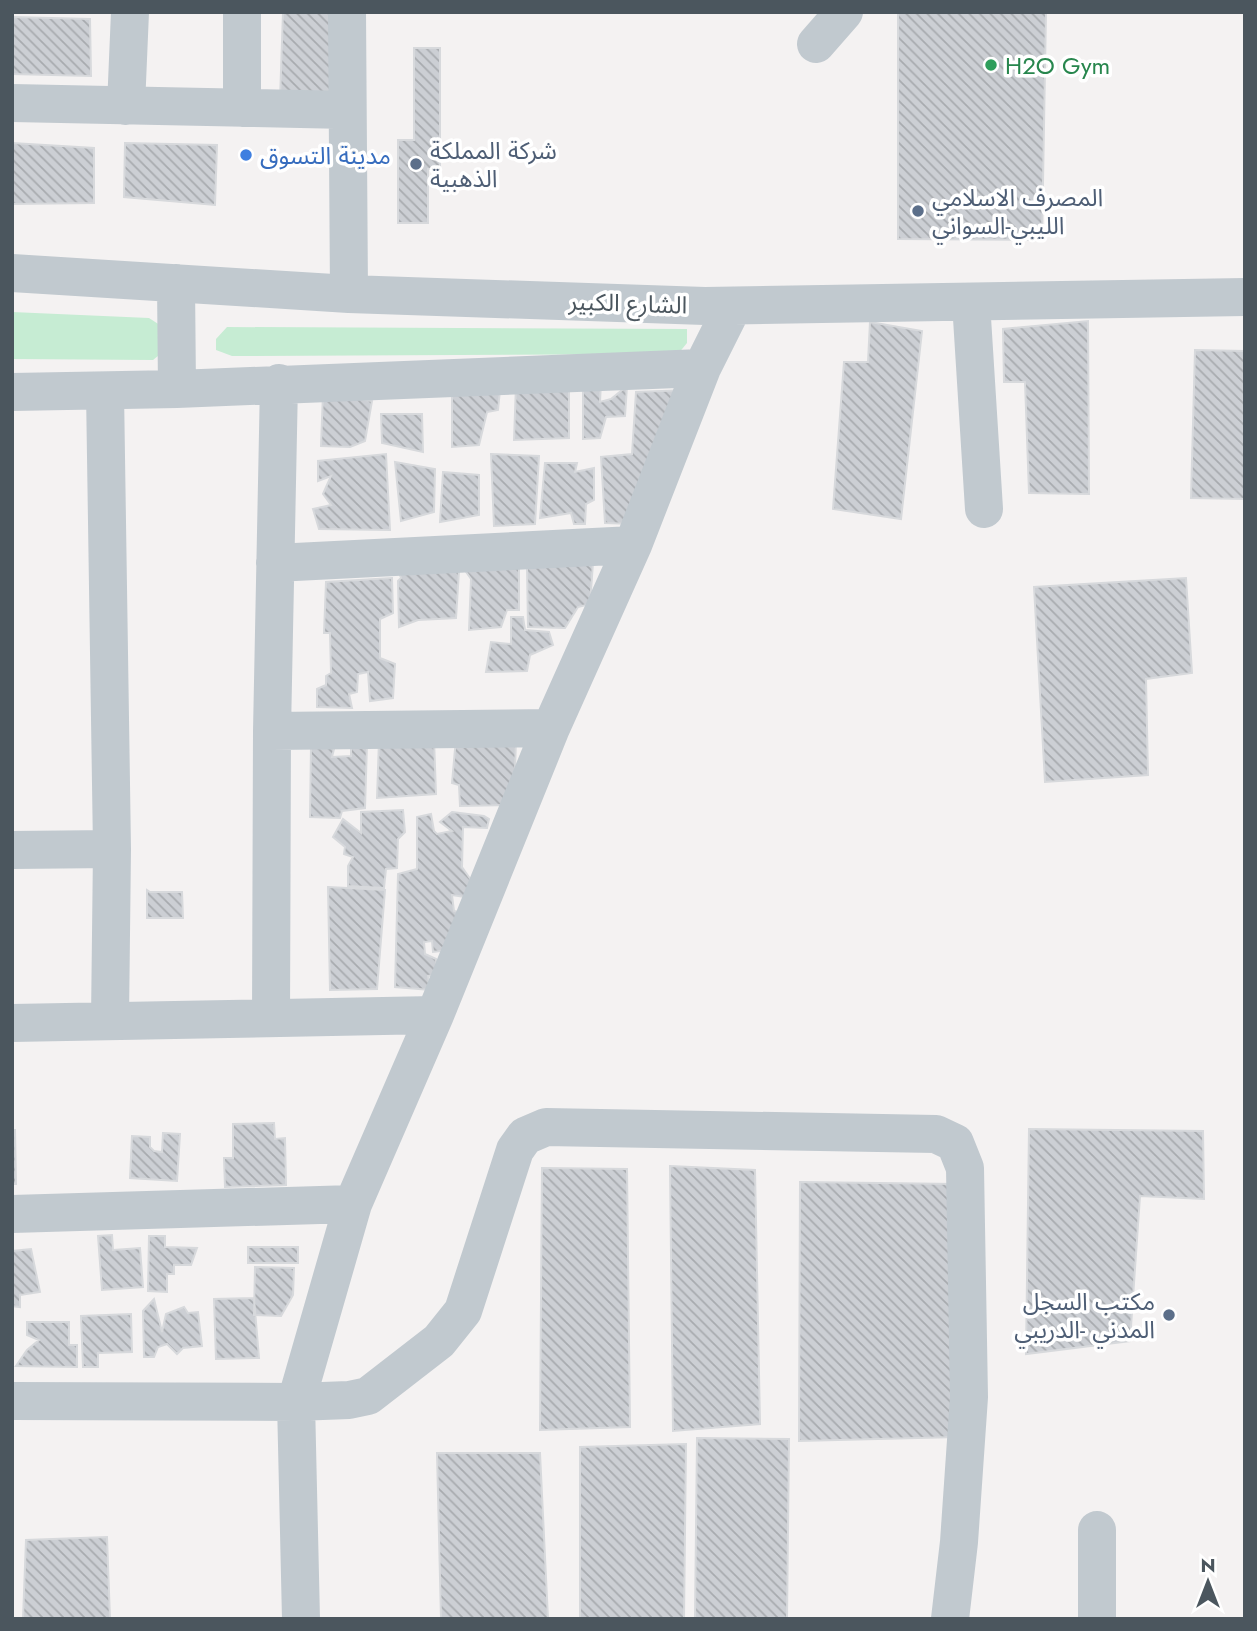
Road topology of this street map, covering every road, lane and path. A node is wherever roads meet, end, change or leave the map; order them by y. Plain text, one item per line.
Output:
1 (130, 12) edge
2 (242, 12) edge
3 (347, 12) edge
4 (844, 12) edge
5 (816, 44) dead end
6 (12, 103) edge
7 (126, 106) junction
8 (242, 108) junction
9 (347, 110) junction
10 (12, 273) edge
11 (176, 283) junction
12 (349, 294) junction
13 (1245, 297) edge
14 (971, 302) junction
15 (733, 306) junction
16 (702, 368) junction
17 (279, 383) junction
18 (177, 388) junction
19 (105, 391) junction
20 (12, 392) edge
21 (984, 509) dead end
22 (633, 545) junction
23 (275, 563) junction
24 (551, 728) junction
25 (272, 731) junction
26 (112, 849) junction
27 (12, 850) edge
28 (435, 1015) junction
29 (271, 1018) junction
30 (110, 1020) junction
31 (12, 1023) edge
32 (354, 1204) junction
33 (12, 1214) edge
34 (12, 1401) edge
35 (296, 1402) junction
36 (1097, 1530) dead end
37 (302, 1619) edge
38 (950, 1619) edge
39 (1097, 1619) edge

1 - 7 street
2 - 8 street
3 - 9 street
4 - 5 street
6 - 7 street
7 - 8 street
8 - 9 street
9 - 12 street
10 - 11 street, الشارع الكبير
11 - 12 street, الشارع الكبير
11 - 18 street
12 - 15 street, الشارع الكبير
13 - 14 street, الشارع الكبير
14 - 15 street, الشارع الكبير
14 - 21 street
15 - 16 street
16 - 17 street
16 - 22 street
17 - 18 street
17 - 23 street
18 - 19 street
19 - 20 street
19 - 26 street
22 - 23 street
22 - 24 street
23 - 25 street
24 - 25 street
24 - 28 street
25 - 29 street
26 - 27 street
26 - 30 street
28 - 29 street
28 - 32 street
29 - 30 street
30 - 31 street
32 - 33 street
32 - 35 street
34 - 35 street
35 - 37 street
35 - 38 street
36 - 39 street

